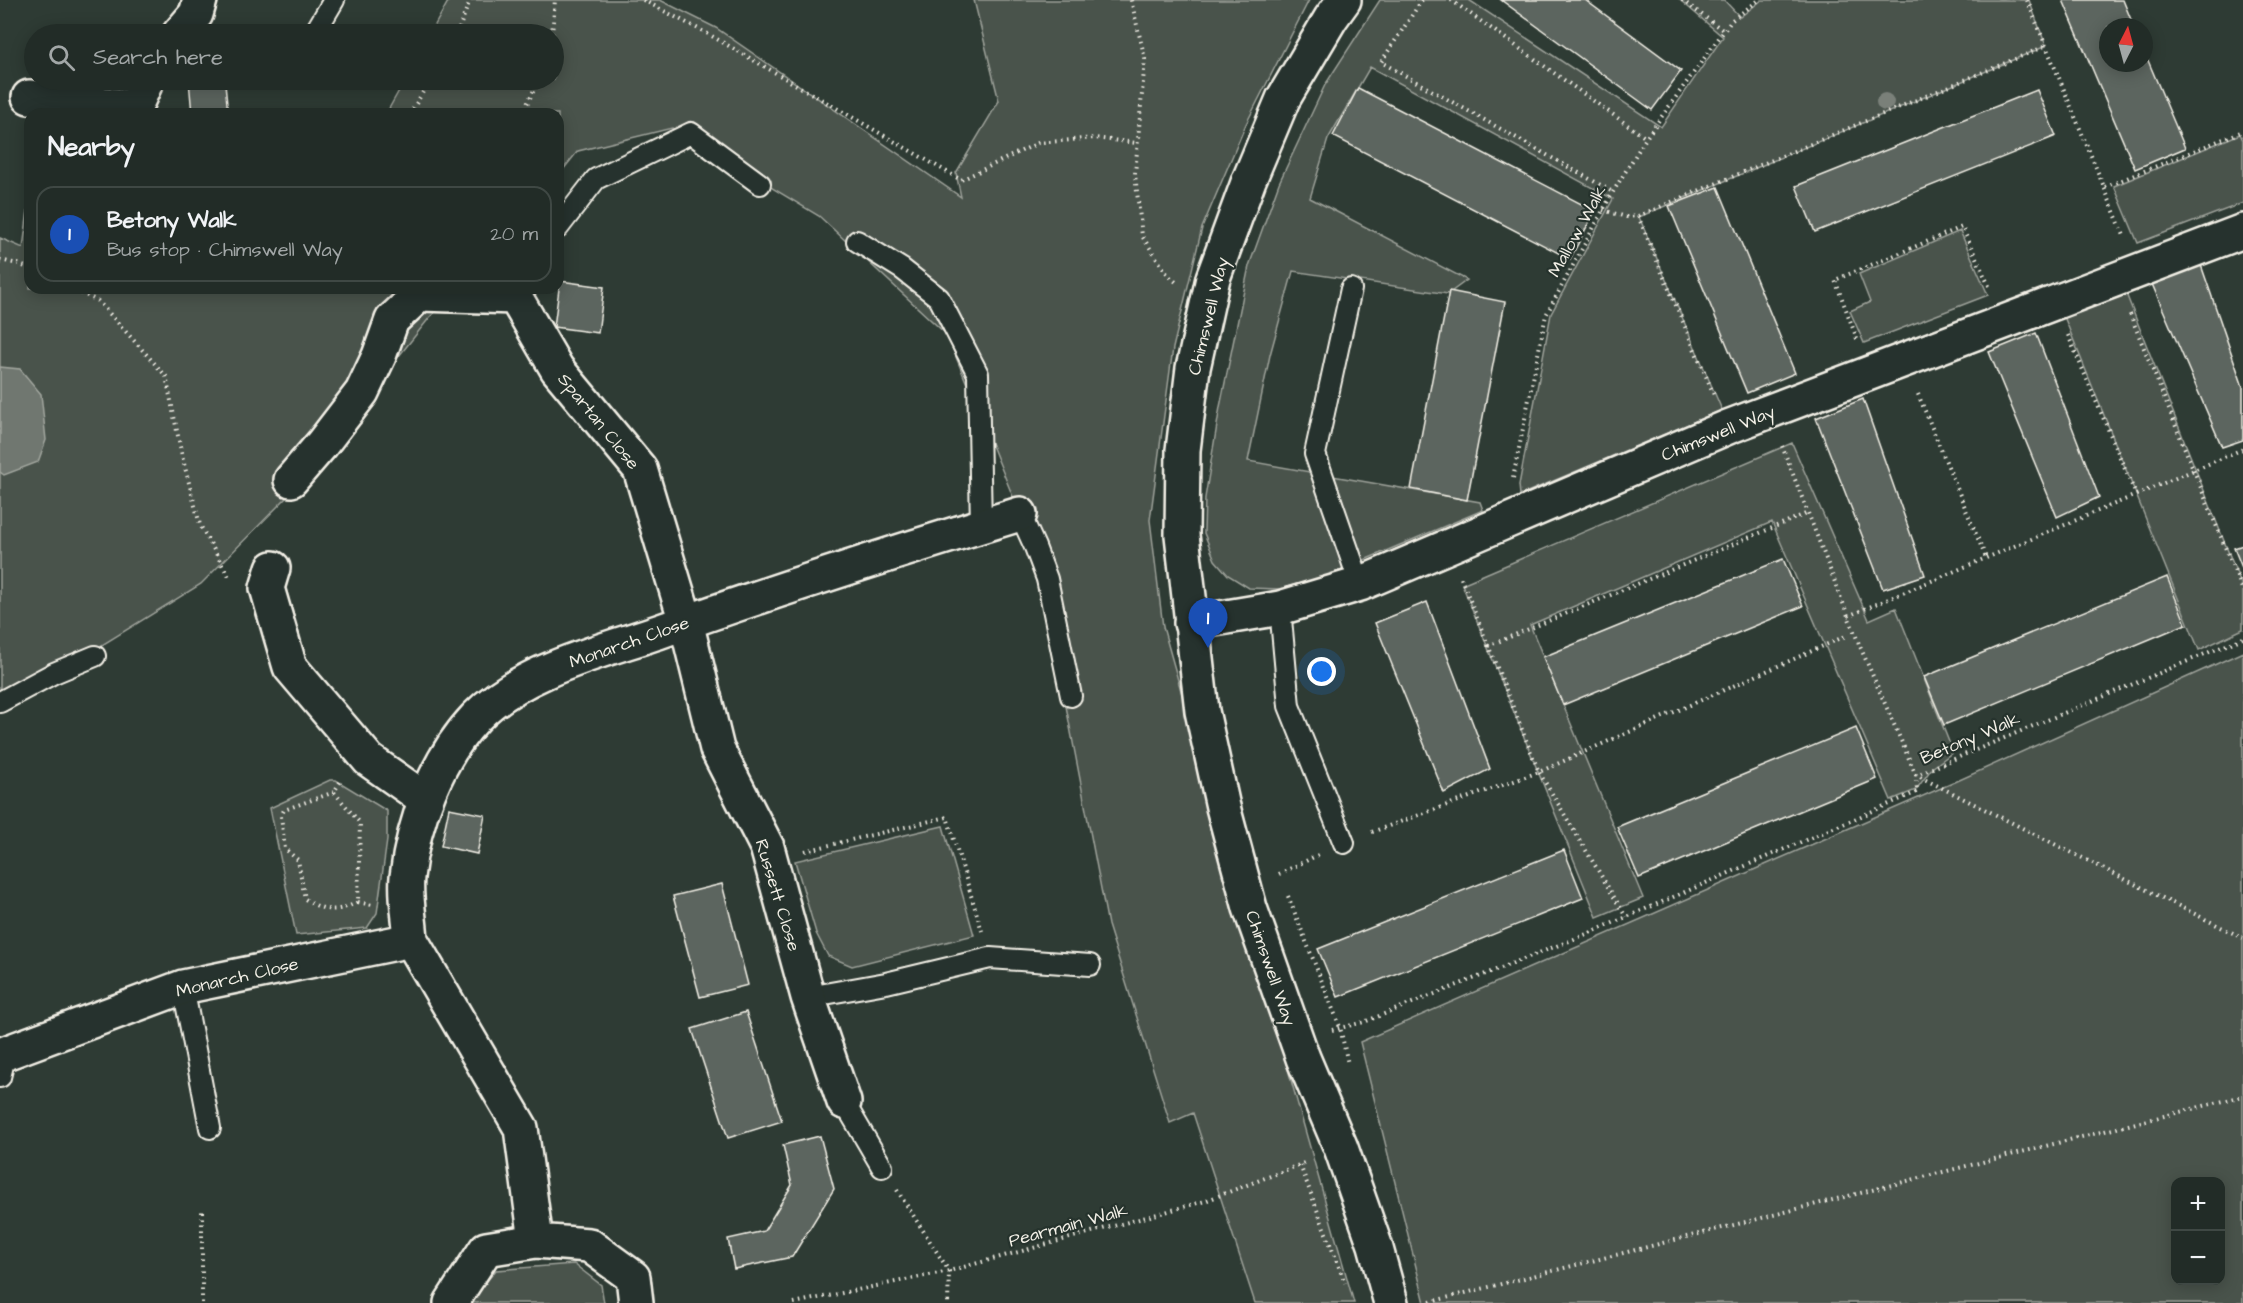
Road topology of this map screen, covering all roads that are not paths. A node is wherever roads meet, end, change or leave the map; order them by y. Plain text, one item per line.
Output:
1 (200, 0) edge
2 (334, 0) edge
3 (1344, 0) edge
4 (188, 24) edge
5 (320, 24) edge
6 (29, 97) dead end
7 (139, 100) edge
8 (760, 184) dead end
9 (564, 220) edge
10 (2243, 231) edge
11 (857, 241) dead end
12 (1351, 289) dead end
13 (420, 294) edge
14 (517, 294) edge
15 (291, 480) dead end
16 (1020, 514) joint
17 (981, 526) junction
18 (270, 578) road end
19 (1359, 585) junction
20 (1280, 608) junction
21 (686, 622) junction
22 (1191, 623) junction
23 (95, 656) dead end
24 (1071, 696) dead end
25 (0, 702) edge
26 (426, 800) junction
27 (1344, 843) road end
28 (411, 940) junction
29 (1090, 965) dead end
30 (183, 987) junction
31 (808, 997) junction
32 (2, 1062) edge
33 (844, 1102) joint
34 (210, 1128) dead end
35 (882, 1167) road end
36 (536, 1241) junction
37 (451, 1303) edge
38 (636, 1303) edge
39 (1391, 1303) edge

1 - 4 street
2 - 5 lane
3 - 22 street, Chimswell Way
6 - 7 street
8 - 9 lane
10 - 19 street, Chimswell Way
11 - 17 lane
12 - 19 lane
13 - 15 street, Spartan Close
14 - 21 street, Spartan Close
16 - 17 street, Monarch Close
16 - 24 lane
17 - 21 street, Monarch Close
18 - 26 street
19 - 20 street, Chimswell Way
20 - 22 street, Chimswell Way
20 - 27 lane
21 - 26 street, Monarch Close
21 - 31 street, Russett Close
22 - 39 street, Chimswell Way
23 - 25 lane
26 - 28 street, Monarch Close
28 - 30 street, Monarch Close
28 - 36 street, Monarch Close
29 - 31 lane
30 - 32 street, Monarch Close
30 - 34 lane
31 - 33 street, Russett Close
33 - 35 lane
36 - 37 street
36 - 38 street

